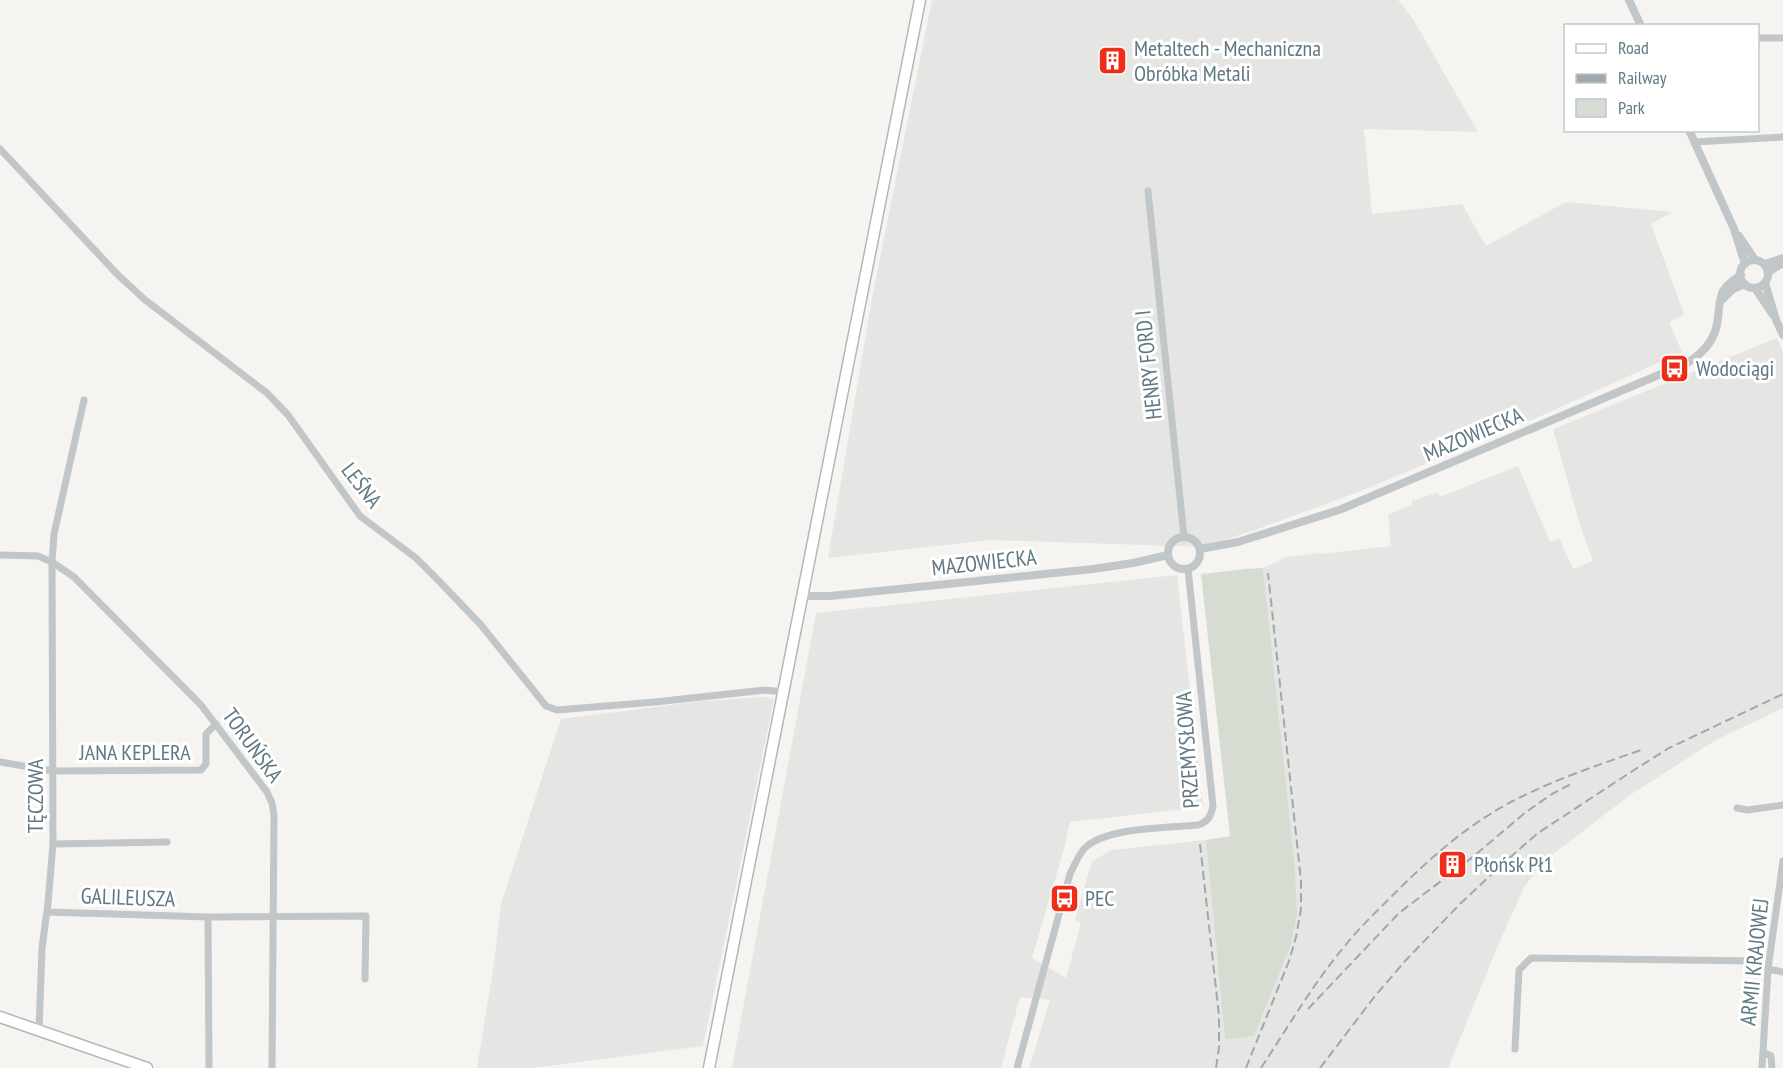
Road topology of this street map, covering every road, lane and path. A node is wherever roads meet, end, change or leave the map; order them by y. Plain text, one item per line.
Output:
1 (920, 0) edge
2 (1629, 0) edge
3 (1640, 24) edge
4 (1759, 38) edge
5 (1783, 38) edge
6 (1690, 132) edge
7 (1783, 137) edge
8 (1694, 142) junction
9 (0, 149) edge
10 (1148, 191) dead end
11 (1734, 229) junction
12 (1783, 258) edge
13 (1755, 260) junction
14 (1783, 263) edge
15 (1745, 264) junction
16 (1766, 268) junction
17 (1743, 279) junction
18 (1765, 283) junction
19 (1755, 288) junction
20 (1776, 320) junction
21 (1783, 335) edge
22 (84, 400) dead end
23 (1184, 536) junction
24 (1200, 549) junction
25 (0, 555) edge
26 (1168, 555) junction
27 (52, 562) junction
28 (1188, 569) junction
29 (802, 596) junction
30 (783, 692) junction
31 (216, 724) junction
32 (0, 762) edge
33 (53, 771) junction
34 (1783, 805) edge
35 (1737, 808) dead end
36 (166, 842) dead end
37 (53, 844) junction
38 (1783, 861) edge
39 (46, 912) junction
40 (208, 917) junction
41 (274, 917) junction
42 (1768, 969) junction
43 (1783, 972) edge
44 (365, 979) dead end
45 (0, 1017) edge
46 (39, 1030) junction
47 (1515, 1049) dead end
48 (1763, 1052) junction
49 (147, 1068) edge
50 (209, 1068) edge
51 (272, 1068) edge
52 (710, 1068) edge
53 (1017, 1068) edge
54 (1762, 1068) edge
55 (1772, 1068) edge

1 - 29 main road
2 - 3 street
4 - 5 street
6 - 8 street
7 - 8 street
8 - 11 street
9 - 30 street, LEŚNA
10 - 23 street, HENRY FORD I
11 - 13 street
11 - 15 street
12 - 16 street
13 - 15 street
13 - 16 street
14 - 16 street
15 - 17 street
16 - 18 street
17 - 19 street
17 - 24 street, MAZOWIECKA
18 - 19 street
18 - 20 street
19 - 20 street
20 - 21 street
22 - 27 street, TĘCZOWA
23 - 24 street
23 - 26 street
24 - 28 street
25 - 27 street, TORUŃSKA
26 - 28 street
26 - 29 street, MAZOWIECKA
27 - 31 street, TORUŃSKA
27 - 33 street, TĘCZOWA
28 - 53 street, PRZEMYSŁOWA
29 - 30 main road
30 - 52 main road
31 - 33 street, JANA KEPLERA
31 - 41 street, TORUŃSKA
32 - 33 street
33 - 37 street, TĘCZOWA
34 - 35 street
36 - 37 street
37 - 39 street, TĘCZOWA
38 - 42 street, ARMII KRAJOWEJ
39 - 40 street, GALILEUSZA
39 - 46 street, TĘCZOWA
40 - 41 street, GALILEUSZA
40 - 50 street
41 - 44 street
41 - 51 street, TORUŃSKA
42 - 43 street
42 - 47 street
42 - 48 street, ARMII KRAJOWEJ
45 - 46 main road
46 - 49 main road
48 - 54 street, ARMII KRAJOWEJ
48 - 55 street

